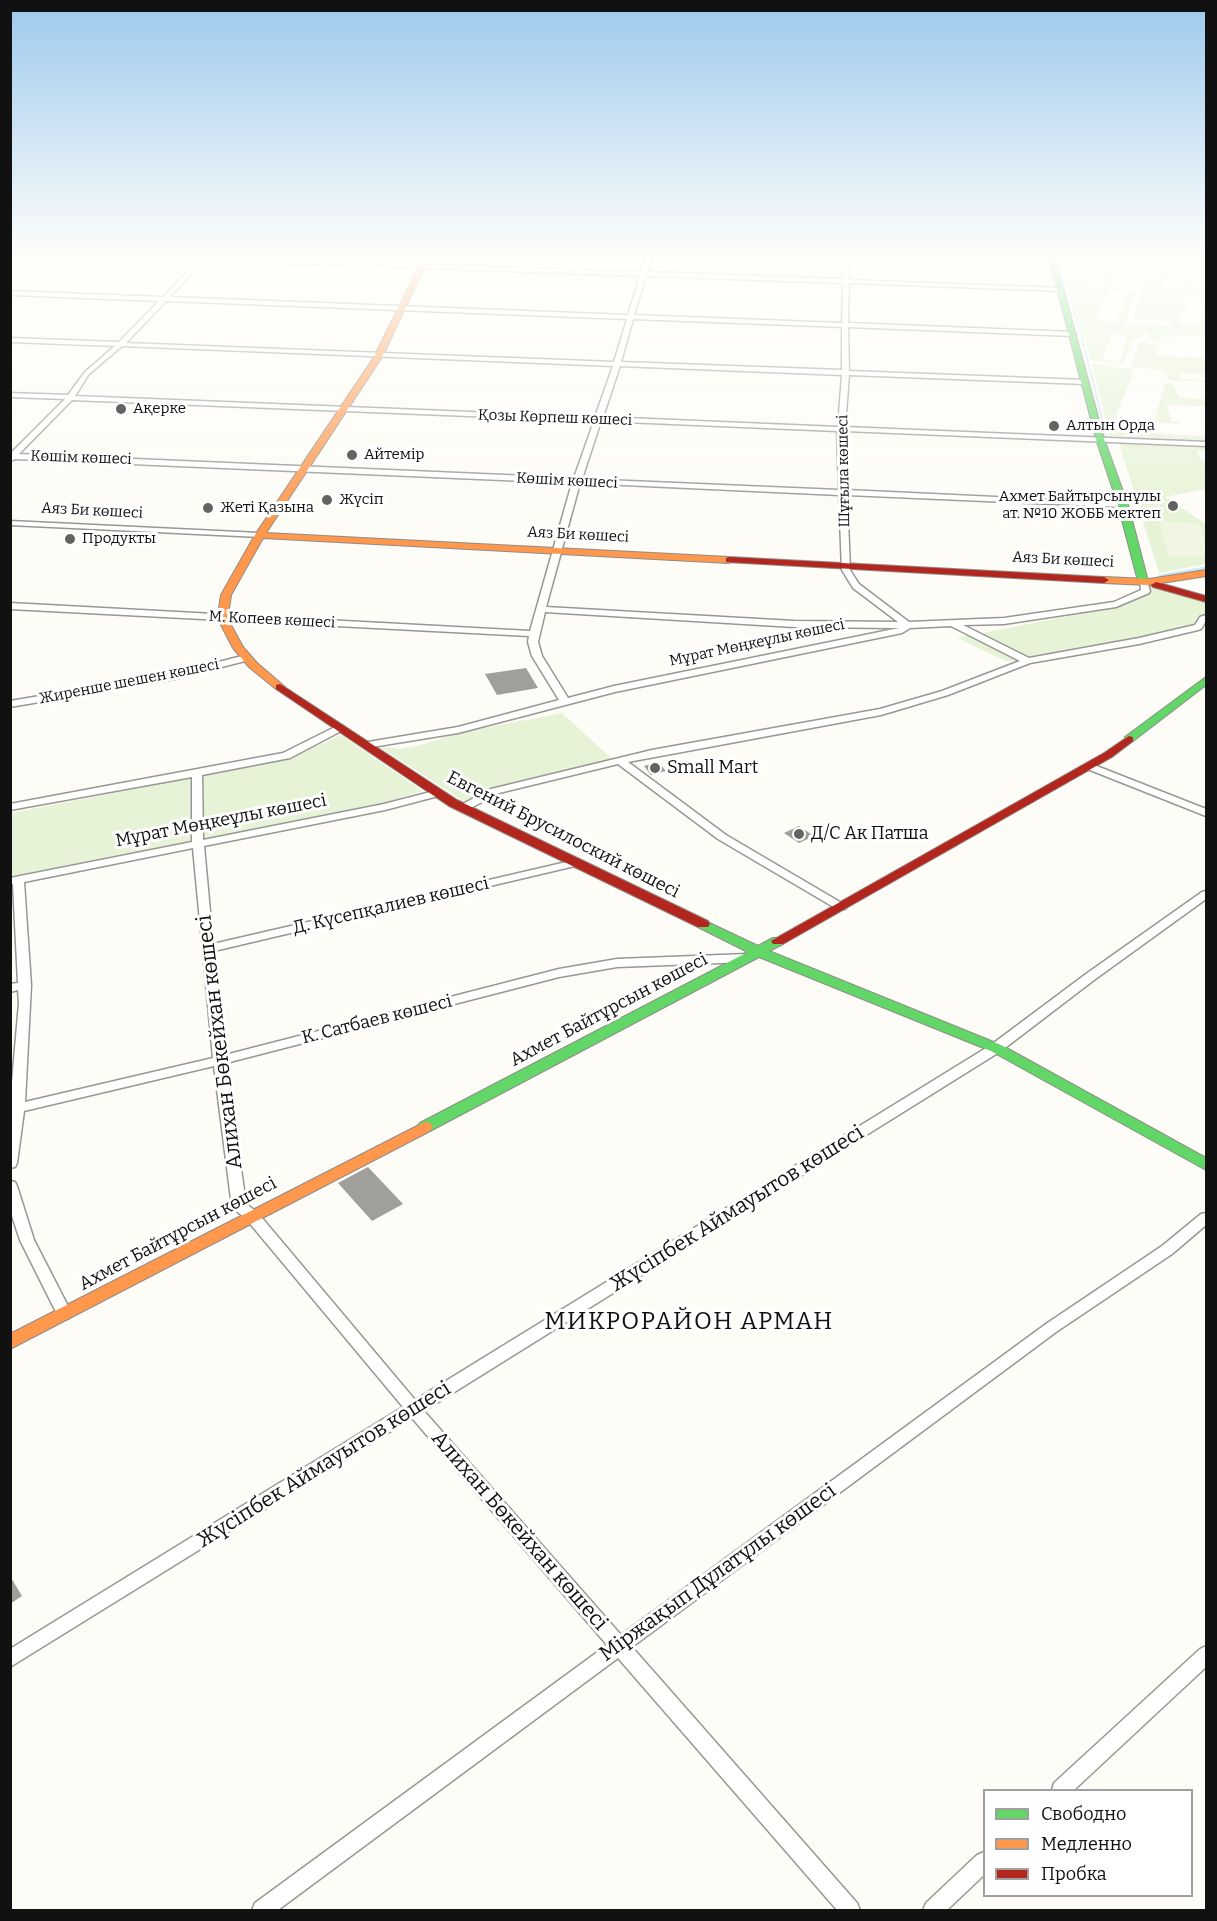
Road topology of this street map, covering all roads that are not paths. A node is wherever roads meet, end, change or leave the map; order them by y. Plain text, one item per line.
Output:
1 (90, 344) edge
2 (385, 344) edge
3 (622, 344) edge
4 (845, 344) edge
5 (1075, 344) edge
6 (120, 345) junction
7 (380, 355) junction
8 (617, 364) junction
9 (846, 373) junction
10 (1085, 382) junction
11 (10, 395) edge
12 (70, 398) junction
13 (343, 410) junction
14 (597, 420) junction
15 (842, 430) junction
16 (1100, 439) junction
17 (1206, 444) edge
18 (12, 457) edge
19 (304, 469) junction
20 (577, 481) junction
21 (845, 493) junction
22 (1123, 505) junction
23 (10, 524) edge
24 (260, 535) junction
25 (558, 551) junction
26 (845, 565) junction
27 (1206, 573) edge
28 (1143, 581) junction
29 (1169, 584) junction
30 (1206, 599) edge
31 (10, 606) edge
32 (541, 609) junction
33 (225, 618) junction
34 (1206, 618) edge
35 (954, 624) junction
36 (907, 625) junction
37 (534, 634) junction
38 (246, 658) junction
39 (1028, 661) junction
40 (1206, 680) edge
41 (565, 702) junction
42 (10, 704) edge
43 (339, 728) junction
44 (366, 745) junction
45 (620, 761) junction
46 (1089, 766) junction
47 (197, 774) junction
48 (438, 793) junction
49 (10, 807) edge
50 (463, 808) junction
51 (1206, 813) edge
52 (198, 844) junction
53 (575, 862) junction
54 (14, 880) edge
55 (1206, 894) edge
56 (841, 907) junction
57 (208, 949) junction
58 (753, 955) junction
59 (25, 985) junction
60 (10, 988) edge
61 (996, 1048) junction
62 (219, 1060) junction
63 (14, 1109) edge
64 (10, 1163) edge
65 (1206, 1166) edge
66 (10, 1186) edge
67 (252, 1216) junction
68 (1206, 1218) edge
69 (64, 1314) junction
70 (10, 1342) edge
71 (414, 1409) junction
72 (619, 1645) junction
73 (1206, 1655) edge
74 (10, 1659) edge
75 (1063, 1789) edge
76 (983, 1863) edge
77 (262, 1911) edge
78 (850, 1911) edge
79 (933, 1911) edge

1 - 6 street
2 - 7 main road
3 - 8 street
4 - 9 street, Шұғыла көшесі
5 - 10 main road
6 - 7 street
6 - 12 street
7 - 8 street
7 - 13 main road
8 - 9 street
8 - 14 street
9 - 10 street
9 - 15 street, Шұғыла көшесі
10 - 16 main road
11 - 12 street, Қозы Көрпеш көшесі
12 - 13 street, Қозы Көрпеш көшесі
12 - 18 street
13 - 14 street, Қозы Көрпеш көшесі
13 - 19 main road
14 - 15 street, Қозы Көрпеш көшесі
14 - 20 street
15 - 16 street, Қозы Көрпеш көшесі
15 - 21 street, Шұғыла көшесі
16 - 17 street, Қозы Көрпеш көшесі
16 - 22 main road
18 - 19 street, Көшім көшесі
19 - 20 street, Көшім көшесі
19 - 24 main road
20 - 21 street, Көшім көшесі
20 - 25 street
21 - 22 street, Көшім көшесі
21 - 26 street, Шұғыла көшесі
22 - 28 main road
23 - 24 street, Аяз Би көшесі
24 - 25 main road, Аяз Би көшесі
24 - 33 main road
25 - 26 main road, Аяз Би көшесі
25 - 32 street
26 - 28 main road, Аяз Би көшесі
26 - 36 street
27 - 29 main road
28 - 29 main road, Аяз Би көшесі
28 - 35 street, Мұрат Мөңкеұлы көшесі
29 - 30 main road, Аяз Би көшесі
31 - 33 street, М. Копеев көшесі
32 - 36 street
32 - 37 street
33 - 37 street, М. Копеев көшесі
33 - 38 main road, Евгений Брусилоский көшесі
34 - 39 street
35 - 36 street, Мұрат Мөңкеұлы көшесі
35 - 39 street
36 - 41 street, Мұрат Мөңкеұлы көшесі
37 - 41 street
38 - 42 street, Жиренше шешен көшесі
38 - 43 main road, Евгений Брусилоский көшесі
39 - 45 street
40 - 46 main road, Ахмет Байтұрсын көшесі
41 - 44 street, Мұрат Мөңкеұлы көшесі
43 - 44 main road, Евгений Брусилоский көшесі
43 - 47 street
44 - 48 main road, Евгений Брусилоский көшесі
45 - 50 street
45 - 56 street
46 - 51 street
46 - 56 main road, Ахмет Байтұрсын көшесі
47 - 49 street
47 - 52 street, Алихан Бөкейхан көшесі
48 - 50 main road, Евгений Брусилоский көшесі
48 - 52 street, Мұрат Мөңкеұлы көшесі
50 - 53 main road, Евгений Брусилоский көшесі
52 - 54 street, Мұрат Мөңкеұлы көшесі
52 - 57 street, Алихан Бөкейхан көшесі
53 - 57 street, Д. Күсепқалиев көшесі
53 - 58 main road, Евгений Брусилоский көшесі
54 - 59 street
55 - 61 street, Жүсіпбек Аймауытов көшесі
56 - 58 main road, Ахмет Байтұрсын көшесі
57 - 62 street, Алихан Бөкейхан көшесі
58 - 61 main road, Евгений Брусилоский көшесі
58 - 62 street, К. Сатбаев көшесі
58 - 67 main road, Ахмет Байтұрсын көшесі
59 - 60 street
59 - 63 street
61 - 65 main road, Евгений Брусилоский көшесі
61 - 71 street, Жүсіпбек Аймауытов көшесі
62 - 63 street, К. Сатбаев көшесі
62 - 67 street, Алихан Бөкейхан көшесі
63 - 64 street
66 - 69 street
67 - 69 main road, Ахмет Байтұрсын көшесі
67 - 71 street, Алихан Бөкейхан көшесі
68 - 72 street, Міржақып Дұлатұлы көшесі
69 - 70 main road, Ахмет Байтұрсын көшесі
71 - 72 street, Алихан Бөкейхан көшесі
71 - 74 street, Жүсіпбек Аймауытов көшесі
72 - 77 street, Міржақып Дұлатұлы көшесі
72 - 78 street, Алихан Бөкейхан көшесі
73 - 75 street
76 - 79 street

